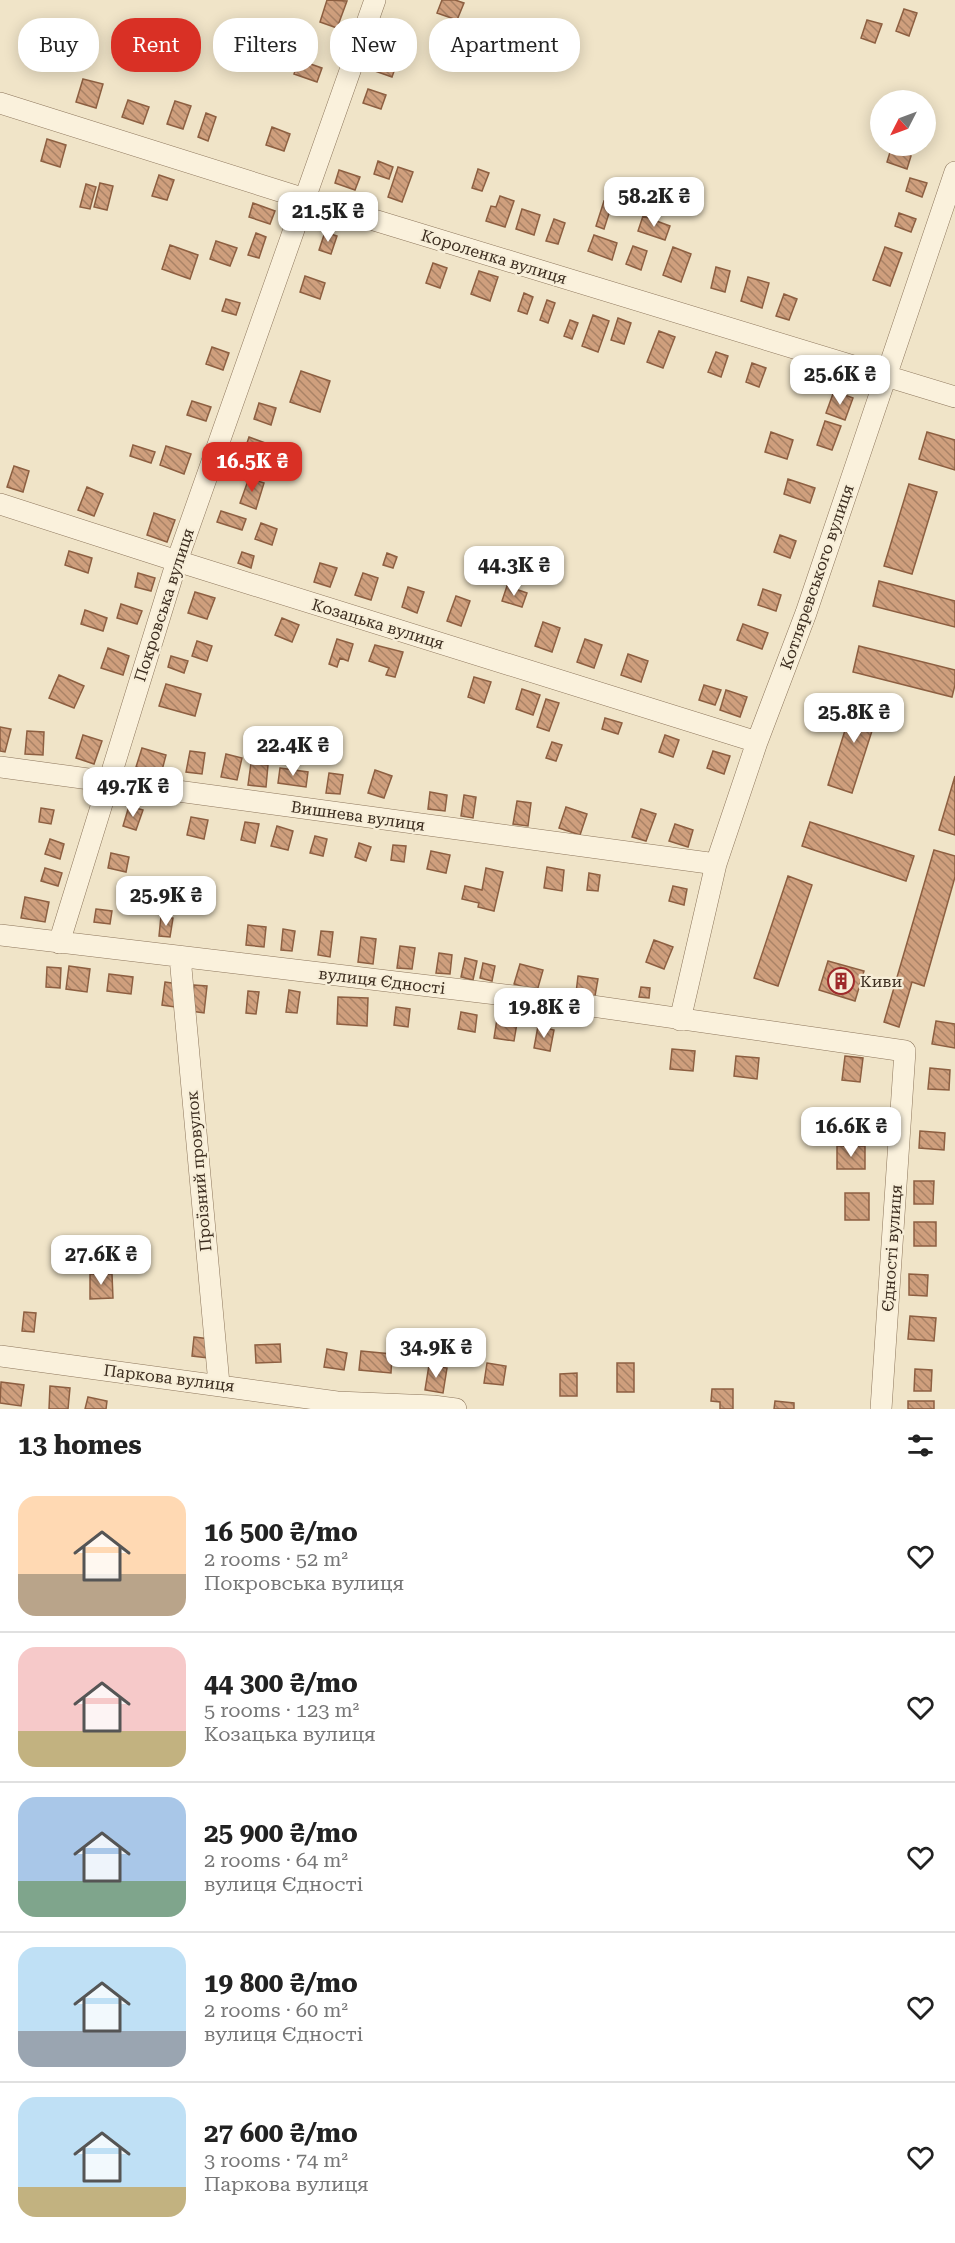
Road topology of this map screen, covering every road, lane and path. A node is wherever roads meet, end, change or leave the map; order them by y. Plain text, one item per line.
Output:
1 (375, 0) edge
2 (0, 103) edge
3 (955, 172) edge
4 (305, 199) junction
5 (886, 376) junction
6 (955, 398) edge
7 (0, 504) edge
8 (177, 561) junction
9 (757, 742) junction
10 (0, 767) edge
11 (107, 782) junction
12 (716, 864) junction
13 (0, 935) edge
14 (59, 943) junction
15 (180, 957) junction
16 (680, 1020) junction
17 (905, 1051) joint
18 (0, 1356) edge
19 (219, 1384) junction
20 (338, 1405) edge
21 (434, 1407) edge
22 (456, 1409) edge
23 (881, 1409) edge

1 - 4 street, Покровська вулиця
2 - 4 street, Короленка вулиця
3 - 5 street, Котляревського вулиця
4 - 5 street, Короленка вулиця
4 - 8 street, Покровська вулиця
5 - 6 street, Короленка вулиця
5 - 9 street, Котляревського вулиця
7 - 8 street, Козацька вулиця
8 - 9 street, Козацька вулиця
8 - 11 street, Покровська вулиця
9 - 12 street, Котляревського вулиця
10 - 11 street, Вишнева вулиця
11 - 12 street, Вишнева вулиця
11 - 14 street, Покровська вулиця
12 - 16 street, Котляревського вулиця
13 - 14 street, вулиця Єдності
14 - 15 street, вулиця Єдності
15 - 16 street, вулиця Єдності
15 - 19 street, Проїзний провулок
16 - 17 street, вулиця Єдності
17 - 23 street, Єдності вулиця
18 - 19 street, Паркова вулиця
19 - 20 street, Паркова вулиця
20 - 21 street, Паркова вулиця
21 - 22 street, Паркова вулиця

